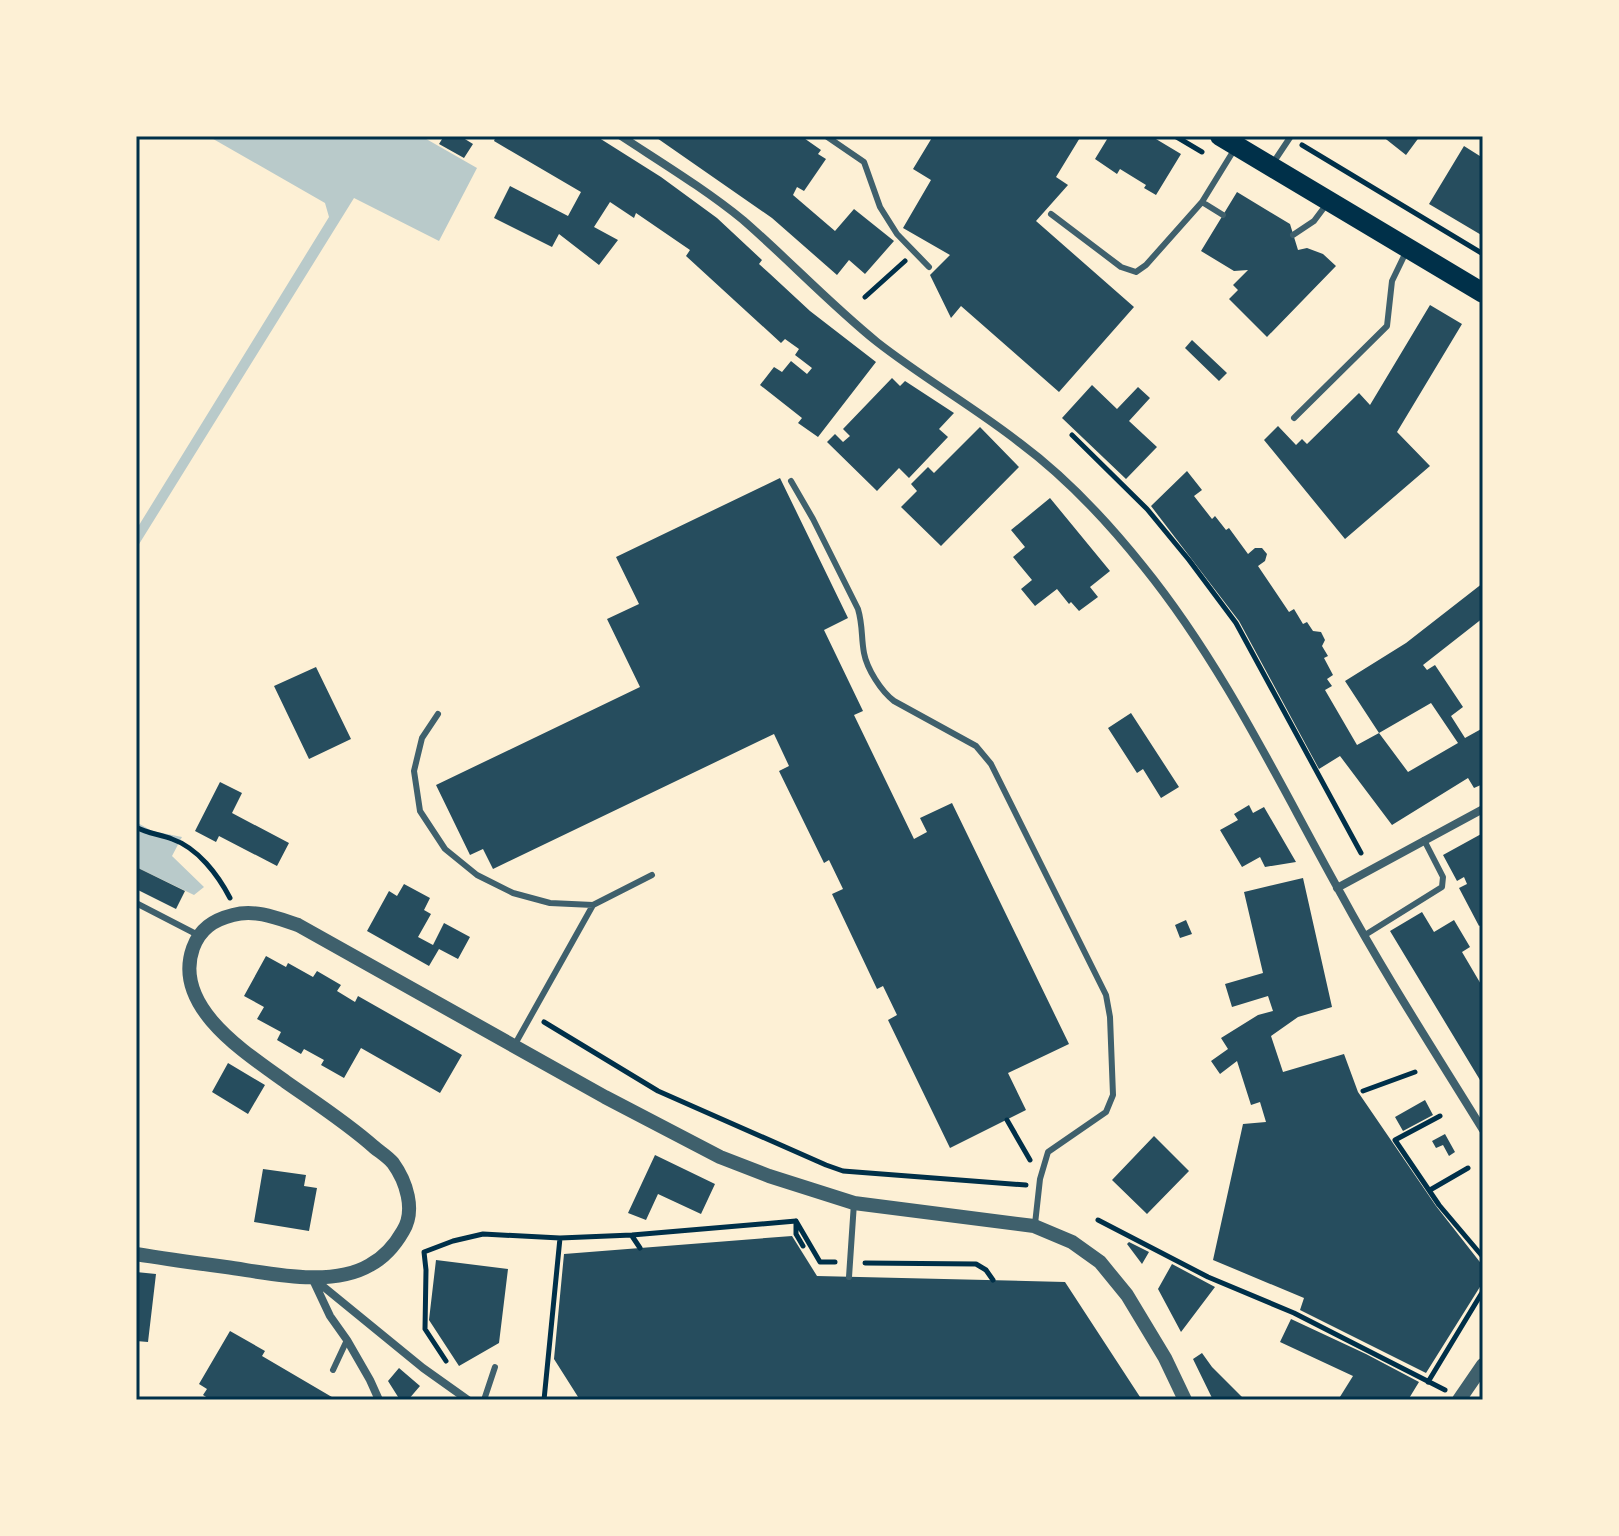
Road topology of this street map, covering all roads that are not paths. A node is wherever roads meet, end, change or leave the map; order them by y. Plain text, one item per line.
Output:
1 (621, 136) edge
2 (826, 136) edge
3 (1290, 137) edge
4 (1228, 141) edge
5 (1271, 167) junction
6 (1328, 201) junction
7 (1202, 202) junction
8 (1051, 214) dead end
9 (1223, 215) dead end
10 (1293, 235) dead end
11 (1407, 249) junction
12 (929, 267) dead end
13 (1483, 293) edge
14 (1294, 418) dead end
15 (791, 481) dead end
16 (438, 714) dead end
17 (1483, 809) edge
18 (1424, 840) junction
19 (652, 875) dead end
20 (1337, 888) junction
21 (136, 903) edge
22 (593, 905) junction
23 (198, 935) junction
24 (1365, 935) junction
25 (514, 1046) junction
26 (1483, 1130) edge
27 (854, 1203) junction
28 (1034, 1226) junction
29 (136, 1254) edge
30 (312, 1277) junction
31 (849, 1277) dead end
32 (347, 1340) junction
33 (1483, 1365) edge
34 (495, 1367) dead end
35 (333, 1370) dead end
36 (379, 1400) edge
37 (468, 1400) edge
38 (484, 1400) edge
39 (1185, 1400) edge
40 (1459, 1400) edge

1 - 20 street
2 - 12 lane
3 - 5 lane
4 - 5 main road
4 - 7 lane
5 - 6 main road
6 - 10 lane
6 - 11 main road
7 - 8 lane
7 - 9 lane
11 - 13 main road
11 - 14 lane
15 - 28 lane
16 - 22 lane
17 - 18 street
18 - 20 street
18 - 24 lane
19 - 22 lane
20 - 24 street
21 - 23 lane
22 - 25 lane
23 - 25 street
23 - 30 street
24 - 26 street
25 - 27 street
27 - 28 street
27 - 31 lane
28 - 39 street
29 - 30 street
30 - 32 street
30 - 37 street
32 - 35 lane
32 - 36 street
33 - 40 street
34 - 38 lane

